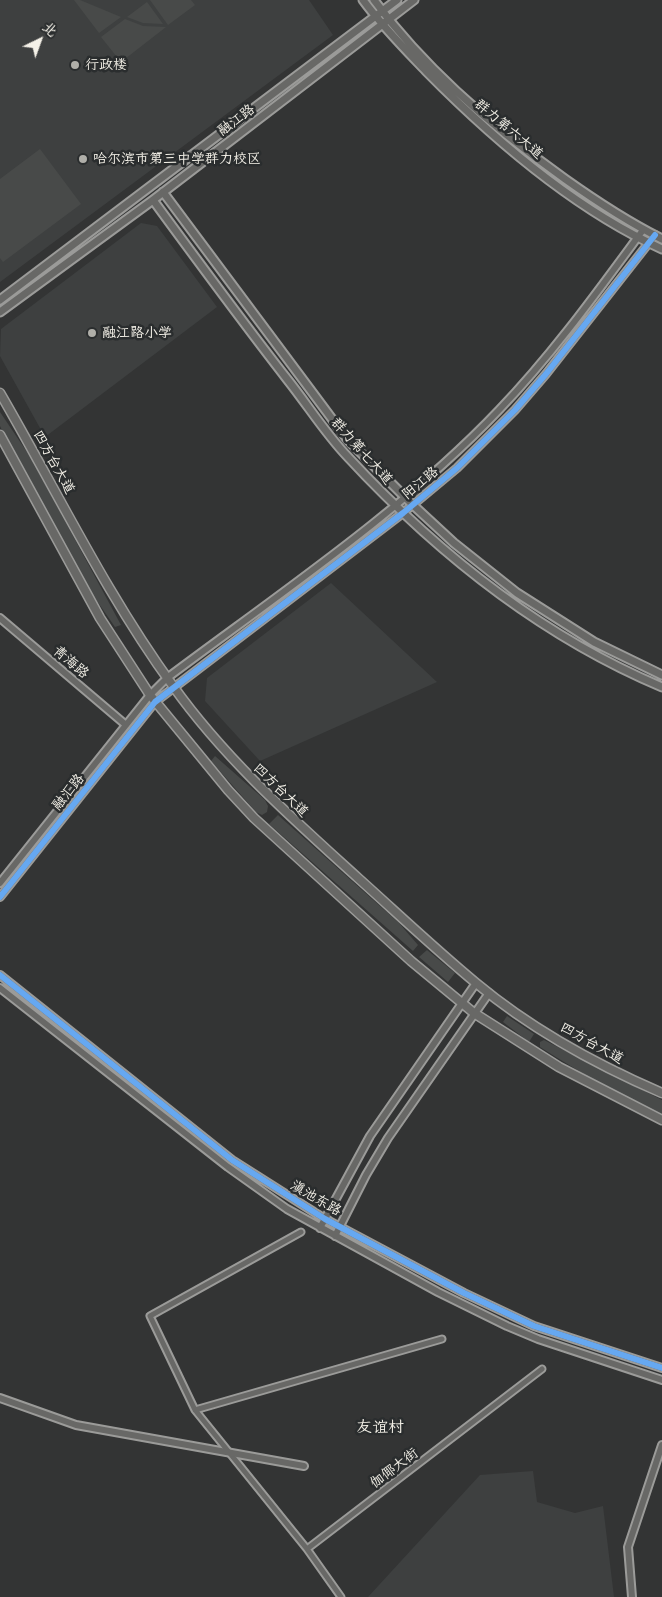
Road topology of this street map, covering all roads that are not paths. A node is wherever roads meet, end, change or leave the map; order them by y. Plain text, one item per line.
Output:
1 (363, 0) edge
2 (374, 0) edge
3 (397, 0) edge
4 (414, 0) edge
5 (383, 12) junction
6 (376, 18) junction
7 (389, 19) junction
8 (382, 25) junction
9 (163, 192) junction
10 (153, 200) junction
11 (643, 230) junction
12 (654, 235) junction
13 (637, 237) junction
14 (662, 239) edge
15 (648, 243) junction
16 (662, 249) edge
17 (0, 300) edge
18 (0, 312) edge
19 (0, 393) edge
20 (0, 435) edge
21 (405, 497) junction
22 (395, 505) junction
23 (413, 505) junction
24 (404, 513) junction
25 (0, 618) edge
26 (662, 675) edge
27 (167, 678) junction
28 (174, 687) junction
29 (662, 687) edge
30 (150, 695) junction
31 (155, 702) junction
32 (126, 725) junction
33 (0, 883) edge
34 (0, 897) edge
35 (0, 976) edge
36 (476, 983) junction
37 (0, 988) edge
38 (488, 993) junction
39 (461, 1003) junction
40 (474, 1013) junction
41 (662, 1093) edge
42 (662, 1120) edge
43 (325, 1218) junction
44 (340, 1227) junction
45 (320, 1228) junction
46 (301, 1232) dead end
47 (335, 1236) junction
48 (442, 1339) dead end
49 (662, 1368) edge
50 (542, 1369) dead end
51 (662, 1380) edge
52 (0, 1398) edge
53 (195, 1410) junction
54 (662, 1445) edge
55 (304, 1466) dead end
56 (307, 1549) junction
57 (341, 1597) edge
58 (632, 1597) edge

1 - 6 main road, 群力第六大道
2 - 5 main road, 群力第六大道
3 - 5 main road, 融江路
4 - 7 main road, 融江路
5 - 6 main road, 融江路
5 - 7 main road, 群力第六大道
6 - 8 main road, 群力第六大道
6 - 17 main road, 融江路
7 - 8 main road, 融江路
7 - 11 main road, 群力第六大道
8 - 9 main road, 融江路
8 - 13 main road, 群力第六大道
9 - 10 main road, 融江路
9 - 21 main road, 群力第七大道
10 - 18 main road, 融江路
10 - 22 main road, 群力第七大道
11 - 12 main road, 群力第六大道
11 - 13 street, 阳江路
12 - 14 main road, 群力第六大道
12 - 15 street, 阳江路
13 - 15 main road, 群力第六大道
13 - 21 street, 阳江路
15 - 16 main road, 群力第六大道
15 - 23 street, 阳江路
19 - 27 main road, 四方台大道
20 - 30 main road
21 - 22 street, 阳江路
21 - 23 main road, 群力第七大道
22 - 24 main road, 群力第七大道
22 - 27 street, 阳江路
23 - 24 street, 阳江路
23 - 26 main road, 群力第七大道
24 - 28 street, 阳江路
24 - 29 main road, 群力第七大道
25 - 32 street, 青海路
27 - 28 main road, 四方台大道
27 - 30 street, 阳江路
28 - 31 street, 阳江路
28 - 36 main road, 四方台大道
30 - 31 main road
30 - 32 street, 融汇路
31 - 34 street, 融汇路
31 - 39 main road
32 - 33 street, 融汇路
35 - 43 street, 滇池东路
36 - 38 main road, 四方台大道
36 - 39 street
37 - 45 street, 滇池东路
38 - 40 street
38 - 41 main road, 四方台大道
39 - 40 main road
39 - 43 street
40 - 42 main road
40 - 44 street
43 - 44 street, 滇池东路
43 - 45 street
44 - 47 street
44 - 49 street, 滇池东路
45 - 47 street, 滇池东路
46 - 53 street
47 - 51 street, 滇池东路
48 - 53 street
50 - 56 street, 伽倻大街
52 - 55 street
53 - 56 street
54 - 58 street
56 - 57 street

